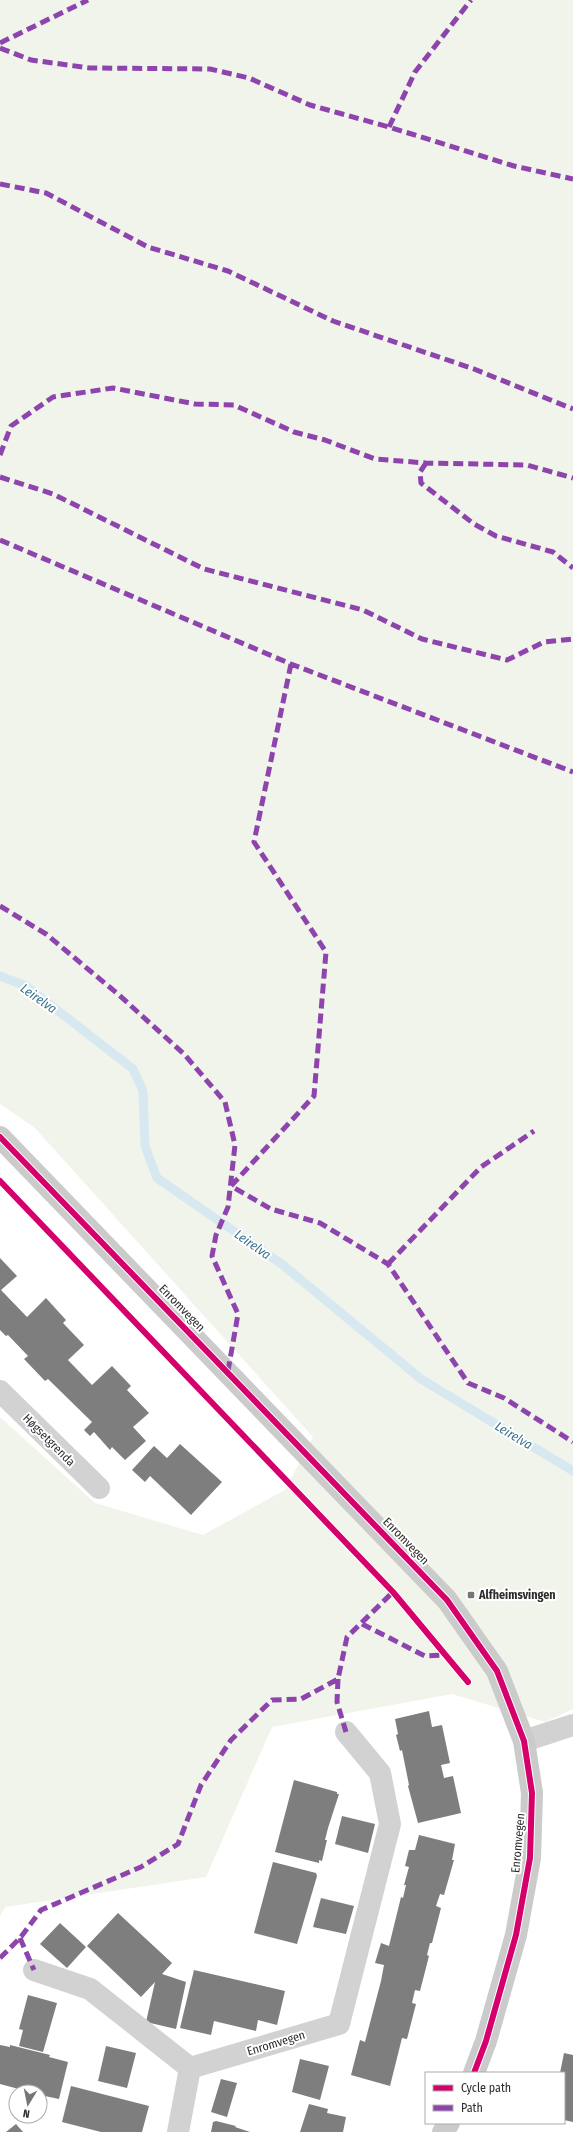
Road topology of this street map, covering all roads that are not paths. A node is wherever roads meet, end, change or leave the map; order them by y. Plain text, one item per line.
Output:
1 (2, 1143) edge
2 (0, 1391) edge
3 (99, 1488) dead end
4 (573, 1725) edge
5 (346, 1732) dead end
6 (524, 1741) junction
7 (34, 1970) dead end
8 (190, 2068) junction
9 (474, 2072) edge
10 (178, 2132) edge

1 - 6 street, Enromvegen
2 - 3 street, Høgsetgrenda
4 - 6 street
5 - 8 street, Enromvegen
6 - 9 street, Enromvegen
7 - 8 street
8 - 10 street

